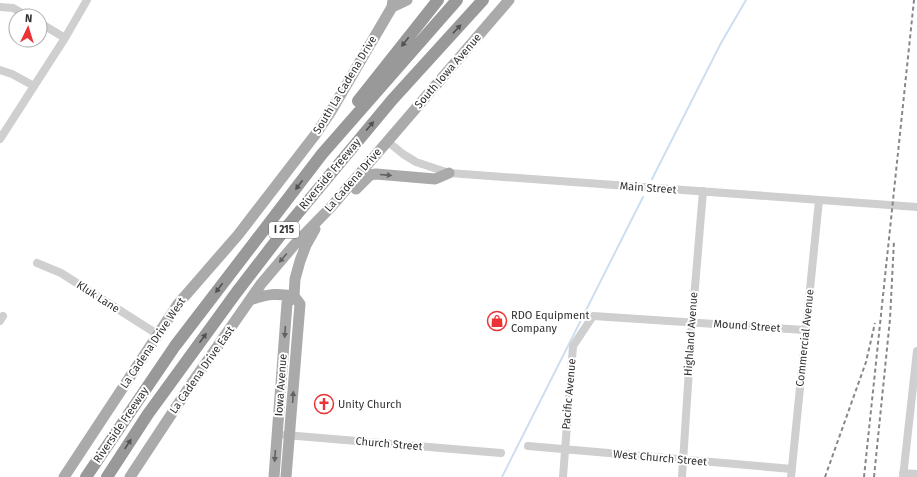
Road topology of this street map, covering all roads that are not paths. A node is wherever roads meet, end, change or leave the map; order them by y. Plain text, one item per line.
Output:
1 (87, 0) edge
2 (407, 0) edge
3 (438, 0) edge
4 (457, 0) edge
5 (483, 0) edge
6 (509, 0) edge
7 (393, 3) edge
8 (0, 7) edge
9 (13, 8) edge
10 (48, 28) edge
11 (65, 38) junction
12 (0, 70) edge
13 (34, 86) junction
14 (0, 139) edge
15 (387, 141) junction
16 (322, 154) junction
17 (296, 161) joint
18 (449, 173) junction
19 (703, 191) junction
20 (820, 200) junction
21 (331, 207) junction
22 (917, 207) edge
23 (320, 219) junction
24 (38, 263) dead end
25 (294, 296) junction
26 (250, 300) junction
27 (593, 316) joint
28 (692, 323) junction
29 (805, 330) junction
30 (157, 334) junction
31 (917, 351) edge
32 (277, 434) junction
33 (289, 436) junction
34 (528, 446) dead end
35 (565, 450) junction
36 (501, 453) dead end
37 (683, 460) junction
38 (792, 473) edge
39 (917, 474) edge
40 (903, 475) edge
41 (64, 477) edge
42 (86, 477) edge
43 (106, 477) edge
44 (130, 477) edge
45 (274, 477) edge
46 (286, 477) edge
47 (563, 477) edge
48 (682, 477) edge

1 - 11 street
2 - 7 main road, South La Cadena Drive
3 -> 16 highway
4 - 16 highway, Riverside Freeway / I 215
43 -> 5 highway, Riverside Freeway / I 215
6 - 15 main road, South Iowa Avenue
7 - 17 main road, South La Cadena Drive
8 - 9 street
10 - 11 street
11 - 13 street
12 - 13 street
13 - 14 street
15 - 18 street, Main Street
15 - 21 main road, La Cadena Drive
16 -> 42 highway, Riverside Freeway / I 215
17 - 30 main road, La Cadena Drive West
18 - 19 street, Main Street
21 -> 18 main road
19 - 20 street, Main Street
19 - 28 street, Highland Avenue
20 - 22 street, Main Street
20 - 29 street, Commercial Avenue
21 - 23 main road, La Cadena Drive
23 - 25 main road, Iowa Avenue
23 -> 26 main road, La Cadena Drive East
24 - 30 street, Kluk Lane
25 - 26 main road
25 -> 32 main road, Iowa Avenue
33 -> 25 main road, Iowa Avenue
26 - 44 main road, La Cadena Drive East
27 - 28 street, Mound Street
27 - 35 street, Pacific Avenue
28 - 29 street, Mound Street
28 - 37 street, Highland Avenue
29 - 38 street, Commercial Avenue
30 - 41 main road, La Cadena Drive West
31 - 40 street
32 - 33 street, Church Street
32 -> 45 main road, Iowa Avenue
33 - 36 street, Church Street
33 - 46 main road, Iowa Avenue
34 - 35 street, West Church Street
35 - 37 street, West Church Street
35 - 47 street, Pacific Avenue
37 - 38 street, West Church Street
37 - 48 street, Highland Avenue
39 - 40 street

